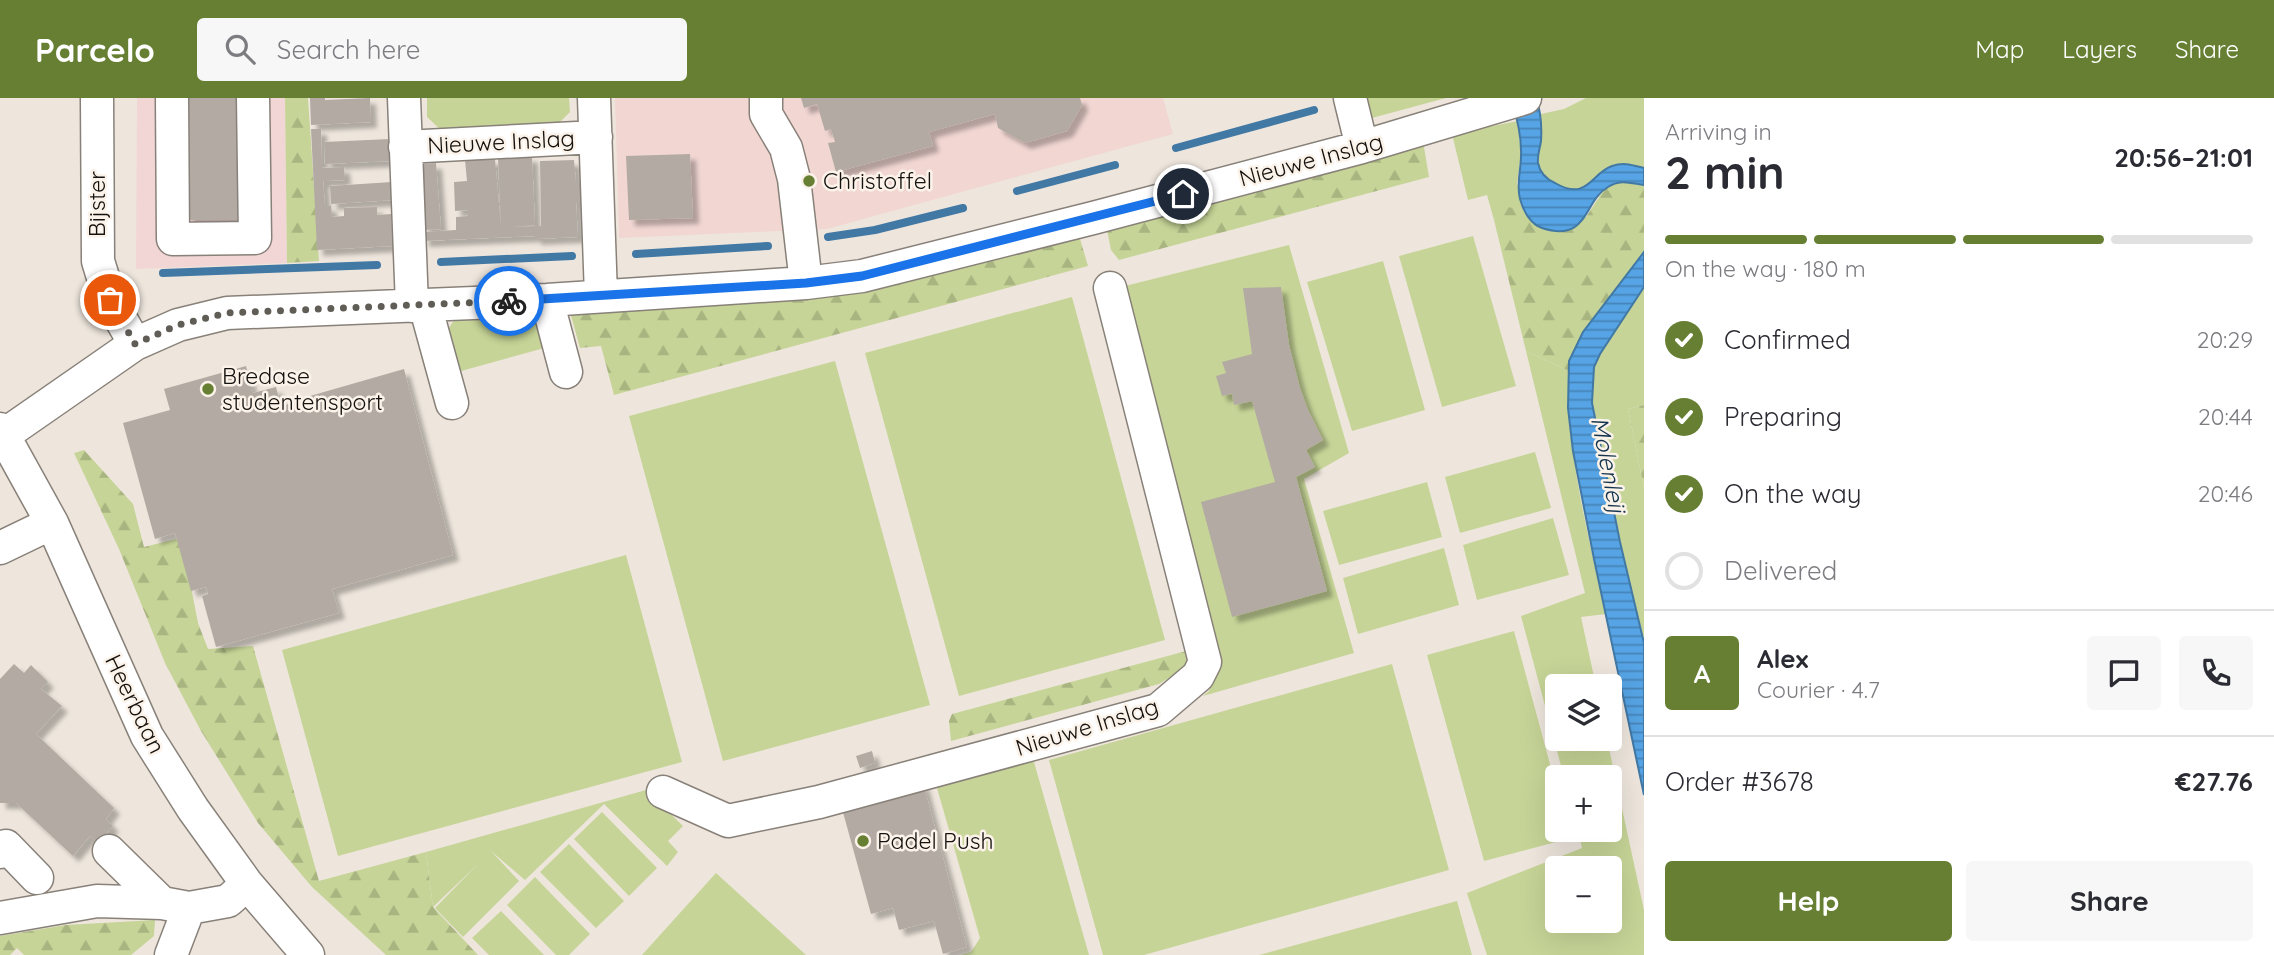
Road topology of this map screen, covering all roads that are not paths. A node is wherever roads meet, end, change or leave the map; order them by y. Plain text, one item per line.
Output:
1 (97, 98) edge
2 (172, 98) edge
3 (253, 98) edge
4 (404, 98) edge
5 (594, 98) edge
6 (766, 98) edge
7 (1350, 98) edge
8 (1511, 102) edge
9 (596, 137) junction
10 (405, 147) junction
11 (1362, 147) junction
12 (806, 283) junction
13 (1110, 288) dead end
14 (601, 296) junction
15 (547, 300) junction
16 (419, 305) junction
17 (135, 344) junction
18 (566, 372) dead end
19 (452, 403) dead end
20 (2, 432) edge
21 (52, 523) junction
22 (0, 548) edge
23 (663, 792) dead end
24 (109, 851) dead end
25 (0, 852) edge
26 (37, 878) dead end
27 (247, 884) junction
28 (175, 905) junction
29 (0, 918) edge
30 (171, 955) edge
31 (309, 955) edge

1 - 17 street, Bijster
2 - 3 street
4 - 10 street, Nieuwe Inslag
5 - 9 street, Nieuwe Inslag
6 - 12 street
7 - 11 street
8 - 11 street, Nieuwe Inslag
9 - 10 street, Nieuwe Inslag
9 - 14 street, Nieuwe Inslag
10 - 16 street, Nieuwe Inslag
11 - 12 street, Nieuwe Inslag
12 - 14 street, Nieuwe Inslag
13 - 23 street, Nieuwe Inslag
14 - 15 street, Nieuwe Inslag
15 - 16 street, Nieuwe Inslag
15 - 18 street
16 - 17 street, Nieuwe Inslag
16 - 19 street
17 - 20 street, Nieuwe Inslag
20 - 21 street, Heerbaan
21 - 22 street
21 - 27 street, Heerbaan
24 - 28 street
25 - 26 street
27 - 28 street
27 - 31 street, Heerbaan
28 - 29 street
28 - 30 street

